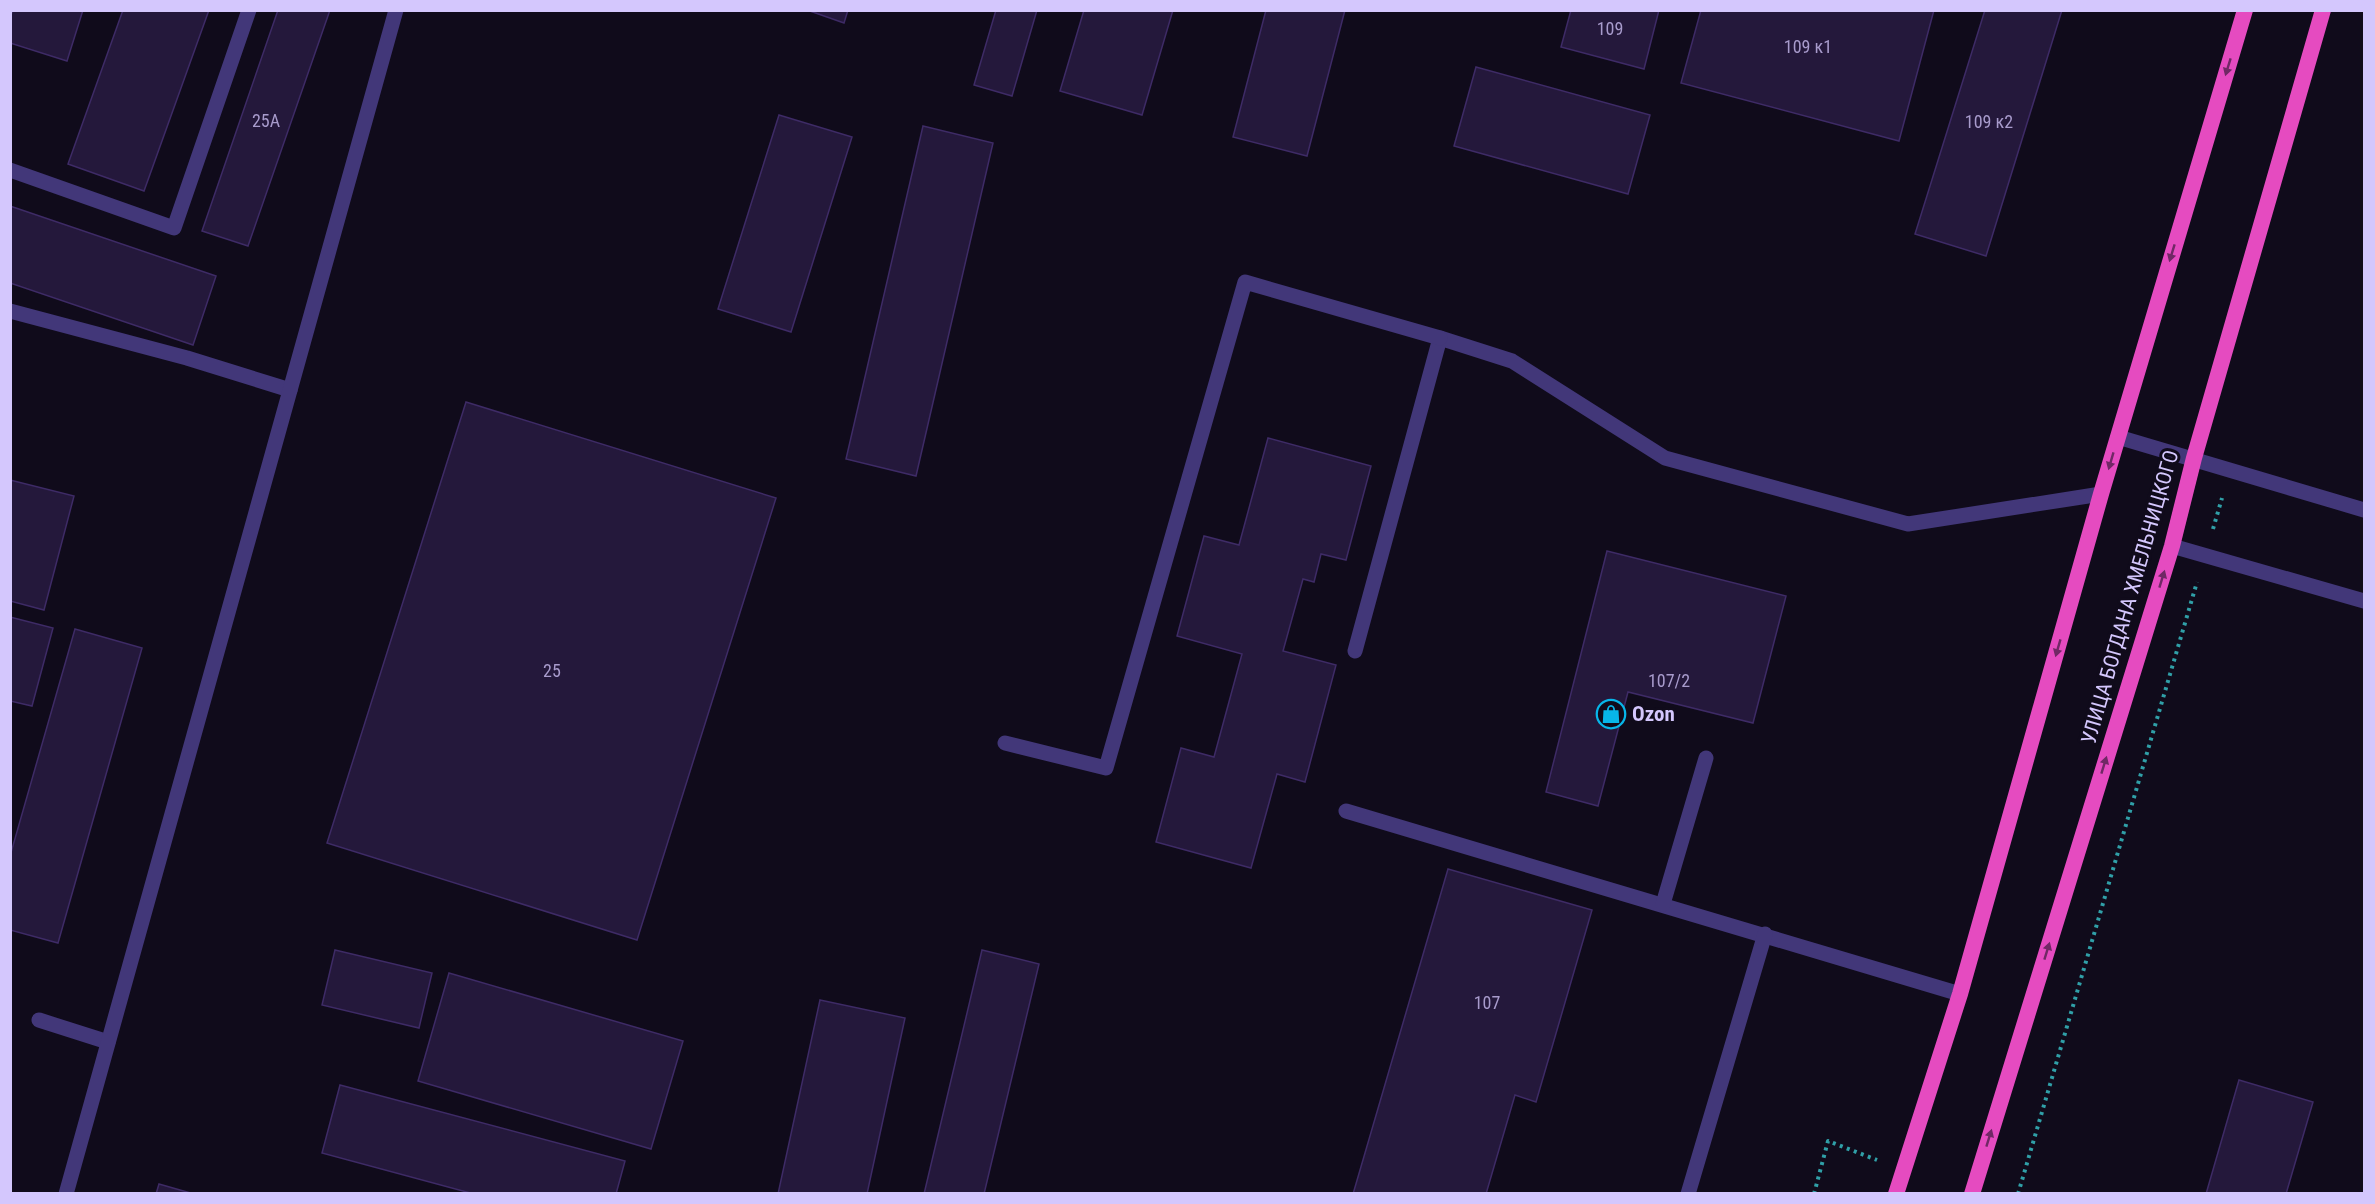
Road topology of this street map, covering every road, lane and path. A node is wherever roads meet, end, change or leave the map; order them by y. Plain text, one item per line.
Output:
1 (249, 10) edge
2 (396, 10) edge
3 (2245, 10) edge
4 (2323, 10) edge
5 (10, 170) edge
6 (10, 310) edge
7 (1440, 338) junction
8 (290, 390) junction
9 (2118, 437) junction
10 (2194, 458) junction
11 (2230, 469) junction
12 (2101, 494) junction
13 (2364, 510) edge
14 (2172, 546) junction
15 (2205, 556) junction
16 (2364, 601) edge
17 (1355, 651) dead end
18 (1005, 743) dead end
19 (1707, 758) dead end
20 (1346, 811) dead end
21 (1663, 904) junction
22 (1765, 934) junction
23 (1960, 994) junction
24 (39, 1020) dead end
25 (108, 1042) junction
26 (1828, 1141) dead end
27 (66, 1194) edge
28 (1688, 1194) edge
29 (1814, 1194) edge
30 (1896, 1194) edge
31 (1972, 1194) edge
32 (2018, 1194) edge

1 - 5 street
2 - 8 street
3 -> 9 highway
4 - 10 highway, УЛИЦА БОГДАНА ХМЕЛЬНИЦКОГО
6 - 8 street
7 - 12 street
7 - 17 street
7 - 18 street
8 - 25 street
9 - 10 street
9 -> 12 highway
10 - 11 street
10 - 14 highway, УЛИЦА БОГДАНА ХМЕЛЬНИЦКОГО
11 - 13 street
11 - 15 path
12 -> 23 highway
14 - 15 street
31 -> 14 highway, УЛИЦА БОГДАНА ХМЕЛЬНИЦКОГО
15 - 16 street
15 - 32 path
19 - 21 street
20 - 21 street
21 - 22 street
22 - 23 street
22 - 28 street
23 - 30 highway
24 - 25 street
25 - 27 street
26 - 29 path

